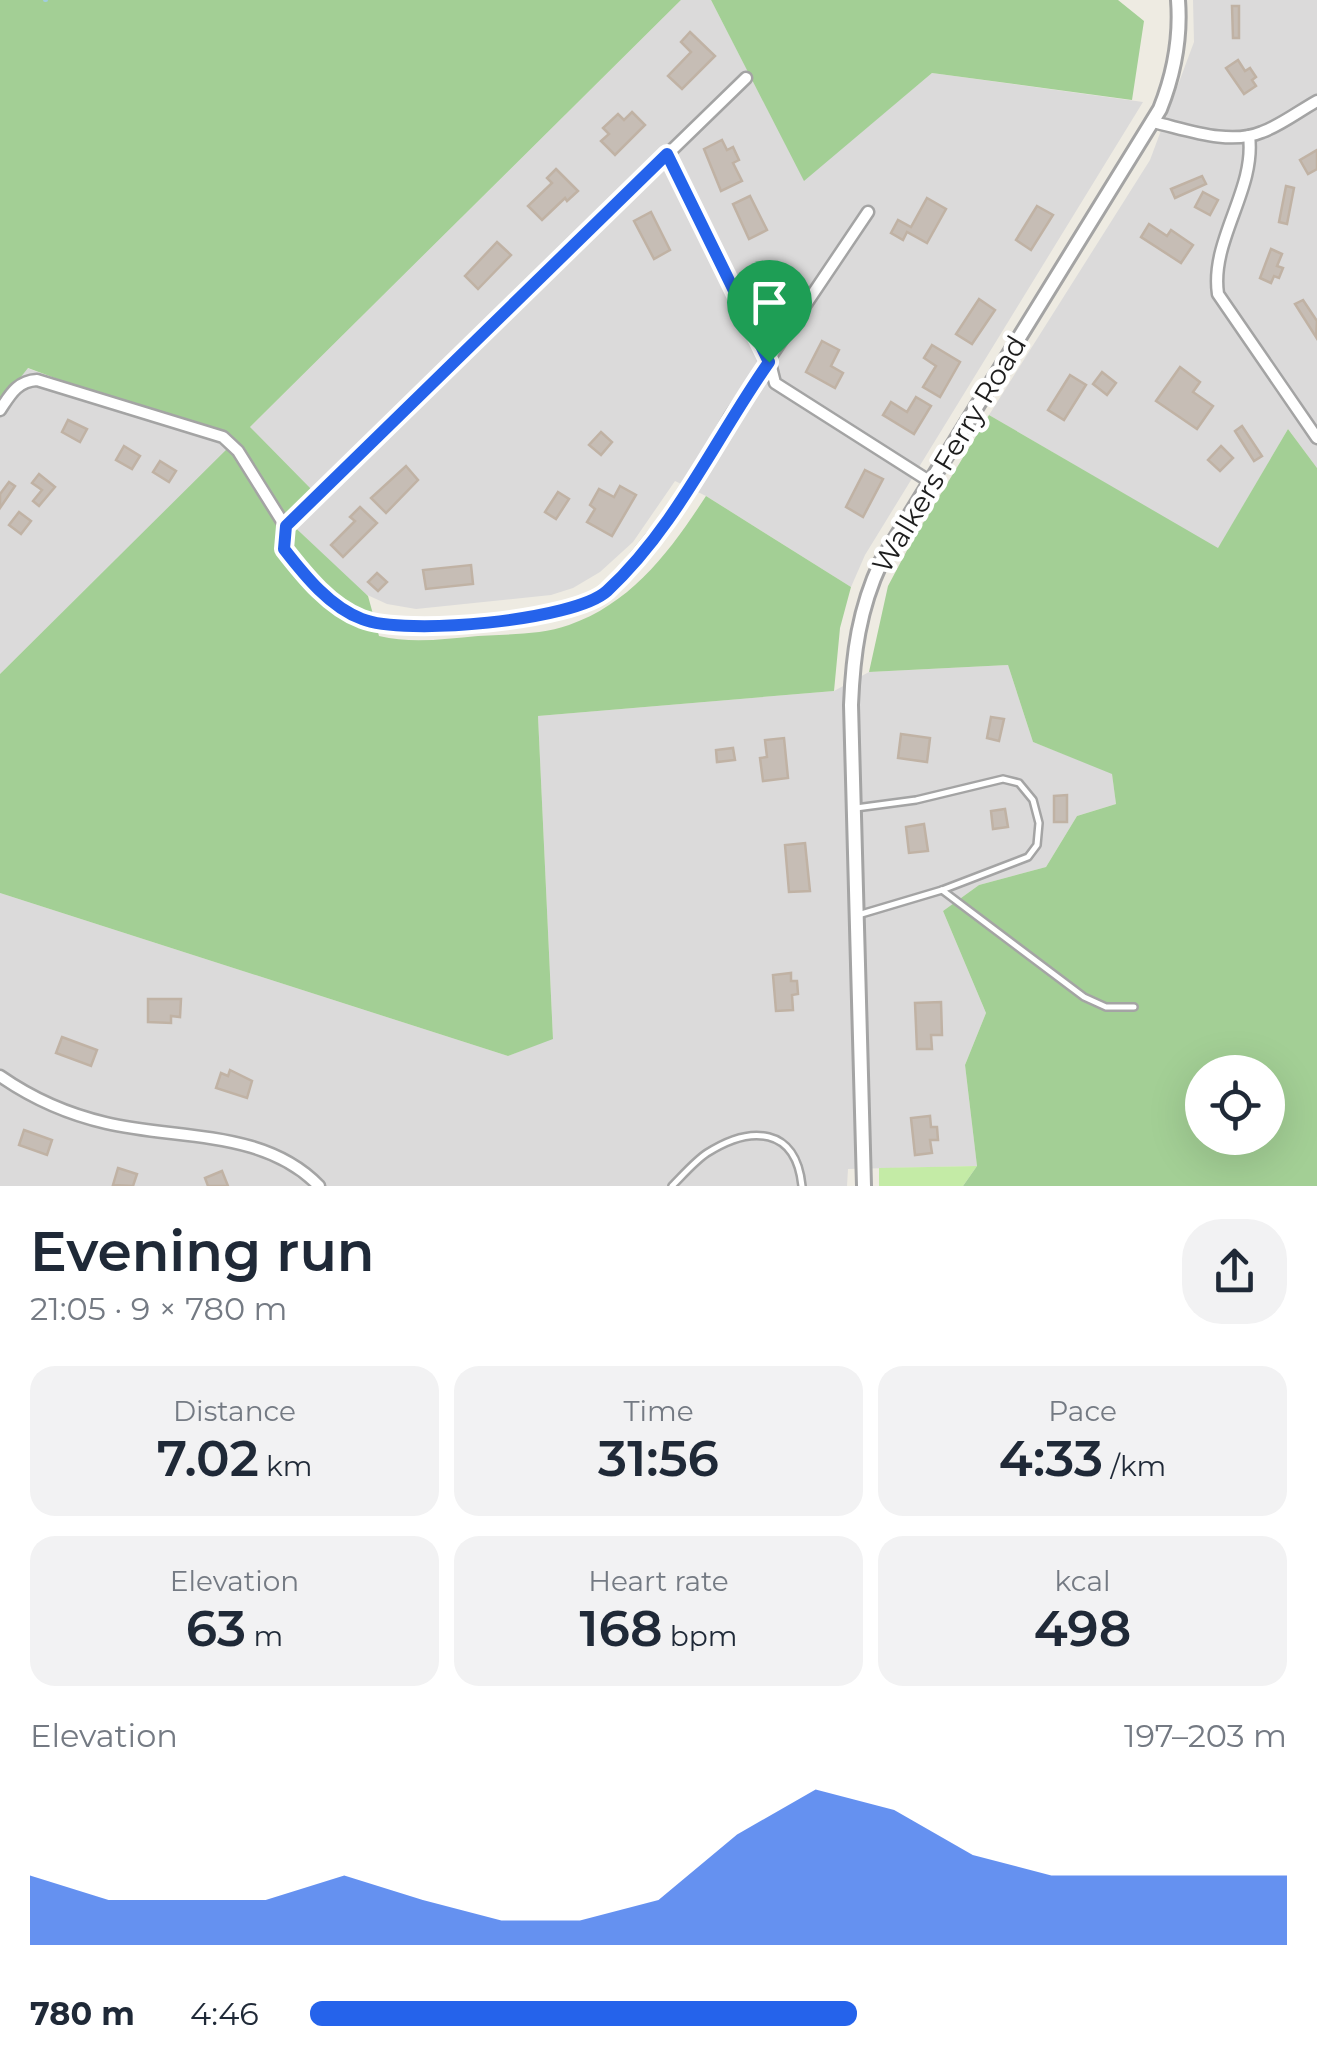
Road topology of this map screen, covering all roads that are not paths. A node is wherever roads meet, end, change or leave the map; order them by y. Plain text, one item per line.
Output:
1 (1178, 0) edge
2 (746, 78) dead end
3 (1317, 102) edge
4 (1153, 122) junction
5 (1248, 136) junction
6 (667, 154) junction
7 (868, 212) dead end
8 (769, 362) junction
9 (0, 410) edge
10 (1317, 438) edge
11 (929, 482) junction
12 (286, 526) junction
13 (853, 808) junction
14 (942, 890) junction
15 (857, 915) junction
16 (1134, 1007) dead end
17 (0, 1076) edge
18 (319, 1186) edge
19 (672, 1186) edge
20 (802, 1186) edge
21 (864, 1186) edge

1 - 4 street, Walkers Ferry Road
2 - 6 street
3 - 5 street
4 - 5 street
4 - 11 street, Walkers Ferry Road
5 - 10 street
6 - 8 street
6 - 12 street
7 - 8 street
8 - 11 street
8 - 12 street
9 - 12 street
11 - 13 street, Walkers Ferry Road
13 - 14 lane
13 - 15 street, Walkers Ferry Road
14 - 15 lane
14 - 16 lane
15 - 21 street, Walkers Ferry Road
17 - 18 street
19 - 20 lane

